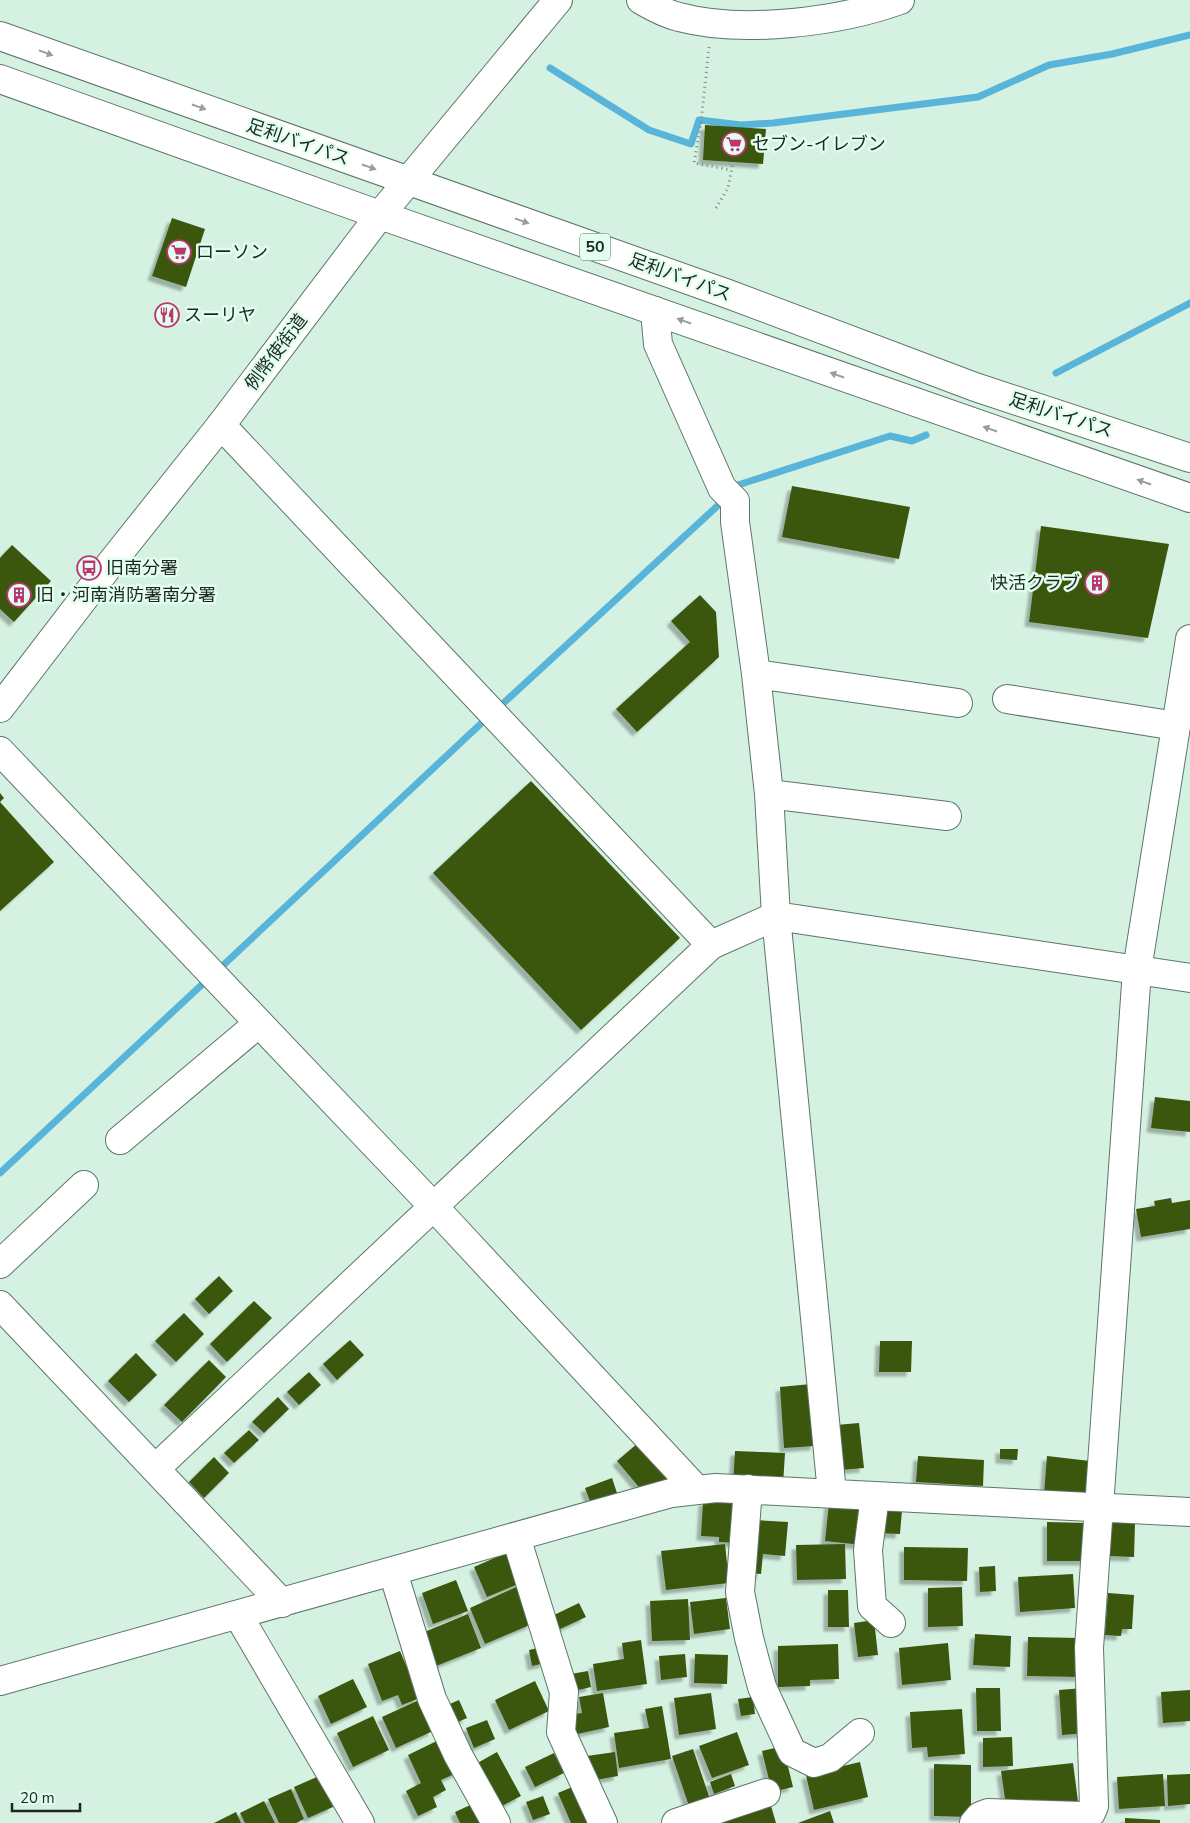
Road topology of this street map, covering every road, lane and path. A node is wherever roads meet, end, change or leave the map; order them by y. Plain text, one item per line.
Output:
1 (558, 0) edge
2 (641, 0) edge
3 (900, 0) edge
4 (712, 22) junction
5 (0, 36) edge
6 (0, 79) edge
7 (733, 162) dead end
8 (730, 170) junction
9 (408, 180) junction
10 (716, 208) dead end
11 (380, 215) junction
12 (655, 311) junction
13 (221, 425) junction
14 (1190, 458) edge
15 (1190, 498) edge
16 (1190, 639) edge
17 (756, 674) junction
18 (1007, 699) dead end
19 (958, 703) dead end
20 (0, 708) edge
21 (1176, 726) junction
22 (0, 751) edge
23 (769, 794) junction
24 (947, 816) dead end
25 (776, 916) junction
26 (711, 945) junction
27 (1138, 970) junction
28 (1190, 978) edge
29 (260, 1023) junction
30 (120, 1140) dead end
31 (84, 1185) dead end
32 (434, 1207) junction
33 (0, 1264) edge
34 (0, 1305) edge
35 (156, 1468) junction
36 (748, 1489) junction
37 (697, 1490) junction
38 (832, 1493) junction
39 (875, 1496) junction
40 (1098, 1508) junction
41 (1190, 1512) edge
42 (516, 1537) junction
43 (393, 1572) junction
44 (282, 1603) junction
45 (238, 1615) junction
46 (891, 1623) dead end
47 (0, 1681) edge
48 (860, 1733) dead end
49 (766, 1793) dead end
50 (360, 1823) edge
51 (496, 1823) edge
52 (603, 1823) edge
53 (676, 1823) edge
54 (974, 1823) edge

1 - 9 main road, 例幣使街道
2 - 4 main road
3 - 4 main road
4 - 8 path
5 -> 9 main road, 足利バイパス / 50
6 - 11 main road, 足利バイパス / 50
7 - 8 path
8 - 10 path
9 - 11 main road, 例幣使街道
9 -> 14 main road, 足利バイパス / 50
11 - 12 main road, 足利バイパス / 50
11 - 13 main road, 例幣使街道
15 -> 12 main road, 足利バイパス / 50
12 - 17 main road
13 - 20 main road, 例幣使街道
13 - 26 main road
16 - 21 main road
17 - 19 main road
17 - 23 main road
18 - 21 main road
21 - 27 main road
22 - 29 main road
23 - 24 main road
23 - 25 main road
25 - 26 main road
25 - 27 main road
25 - 38 main road
26 - 32 main road
27 - 28 main road
27 - 40 main road
29 - 30 main road
29 - 32 main road
31 - 33 main road
32 - 35 main road
32 - 37 main road
34 - 35 main road
35 - 44 main road
36 - 37 main road
36 - 38 main road
36 - 48 main road
37 - 42 main road
38 - 39 main road
39 - 40 main road
39 - 46 main road
40 - 41 main road
40 - 54 main road
42 - 43 main road
42 - 52 main road
43 - 44 main road
43 - 51 main road
44 - 45 main road
45 - 47 main road
45 - 50 main road
49 - 53 main road

